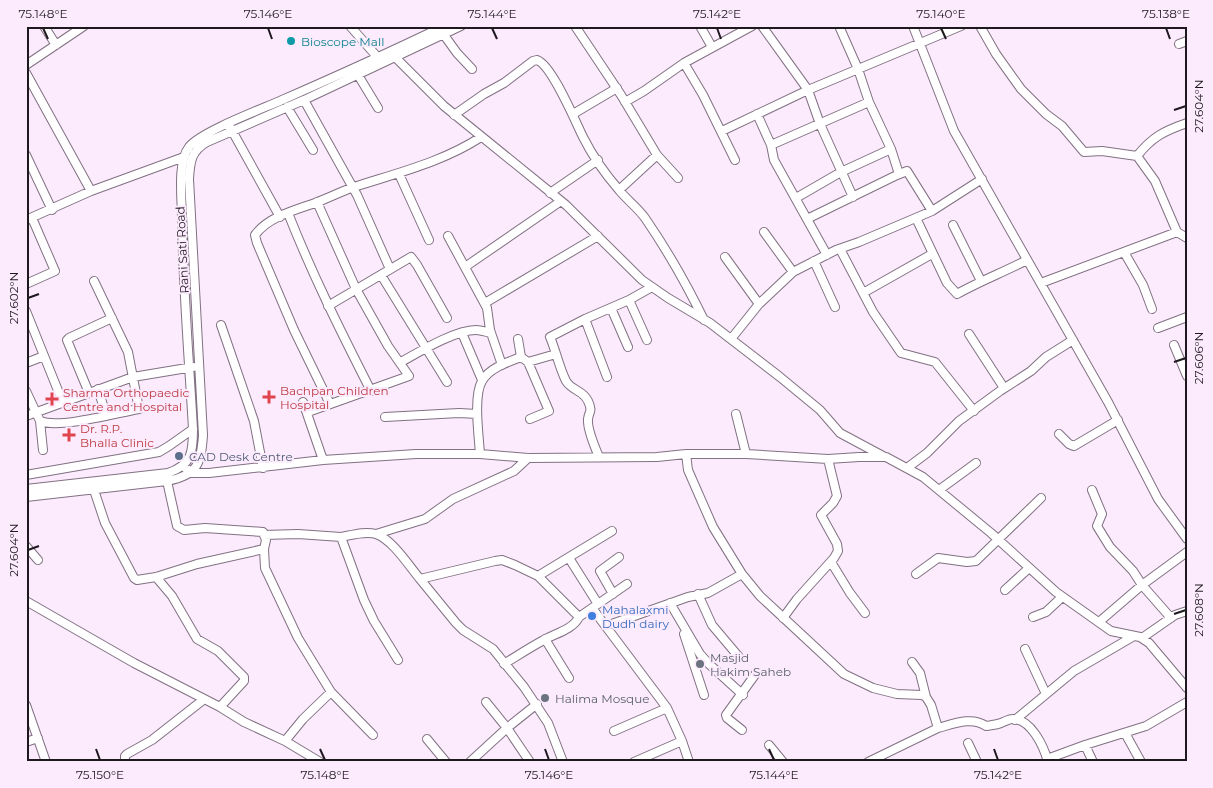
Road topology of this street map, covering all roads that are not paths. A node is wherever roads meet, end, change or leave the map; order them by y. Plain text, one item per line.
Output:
1 (44, 26) edge
2 (84, 26) edge
3 (350, 26) edge
4 (461, 26) edge
5 (575, 26) edge
6 (700, 26) edge
7 (752, 26) edge
8 (762, 26) edge
9 (839, 26) edge
10 (912, 26) edge
11 (961, 26) edge
12 (980, 26) edge
13 (430, 29) edge
14 (444, 30) edge
15 (919, 42) junction
16 (56, 45) junction
17 (712, 47) junction
18 (392, 55) junction
19 (381, 60) junction
20 (684, 63) junction
21 (26, 66) edge
22 (472, 68) dead end
23 (858, 69) junction
24 (26, 73) edge
25 (358, 75) junction
26 (617, 88) junction
27 (808, 90) junction
28 (304, 100) junction
29 (626, 102) junction
30 (869, 102) junction
31 (287, 107) junction
32 (378, 108) dead end
33 (573, 114) junction
34 (757, 114) junction
35 (454, 115) junction
36 (1187, 122) edge
37 (820, 124) junction
38 (230, 128) junction
39 (722, 131) junction
40 (481, 137) junction
41 (771, 145) junction
42 (890, 149) junction
43 (313, 150) dead end
44 (657, 154) junction
45 (26, 155) edge
46 (1137, 156) junction
47 (184, 157) junction
48 (598, 160) junction
49 (735, 160) dead end
50 (841, 172) junction
51 (399, 174) junction
52 (898, 175) junction
53 (678, 178) dead end
54 (186, 179) junction
55 (982, 179) junction
56 (352, 188) junction
57 (618, 190) junction
58 (91, 191) junction
59 (550, 192) junction
60 (853, 197) junction
61 (796, 198) junction
62 (561, 201) junction
63 (317, 202) junction
64 (52, 210) junction
65 (932, 211) junction
66 (284, 215) junction
67 (916, 218) junction
68 (29, 219) edge
69 (807, 219) junction
70 (954, 225) dead end
71 (764, 232) dead end
72 (1177, 232) junction
73 (448, 236) dead end
74 (598, 236) junction
75 (1187, 238) edge
76 (429, 240) dead end
77 (840, 249) junction
78 (1124, 252) junction
79 (932, 254) junction
80 (827, 255) junction
81 (725, 257) dead end
82 (1027, 260) junction
83 (814, 262) junction
84 (465, 267) junction
85 (390, 269) junction
86 (794, 272) junction
87 (380, 275) junction
88 (94, 281) dead end
89 (981, 281) junction
90 (26, 284) edge
91 (1041, 284) junction
92 (652, 287) junction
93 (357, 290) junction
94 (863, 293) junction
95 (629, 300) junction
96 (485, 303) junction
97 (759, 304) junction
98 (328, 306) junction
99 (835, 307) dead end
100 (610, 308) junction
101 (1152, 309) dead end
102 (26, 311) edge
103 (1187, 317) edge
104 (112, 318) junction
105 (447, 318) dead end
106 (585, 319) junction
107 (704, 320) junction
108 (221, 325) dead end
109 (1158, 328) dead end
110 (462, 332) junction
111 (491, 333) junction
112 (969, 334) dead end
113 (518, 339) dead end
114 (731, 339) junction
115 (647, 340) dead end
116 (1073, 340) junction
117 (1174, 345) dead end
118 (426, 347) junction
119 (628, 347) dead end
120 (556, 354) junction
121 (44, 356) junction
122 (521, 356) junction
123 (401, 362) junction
124 (528, 362) junction
125 (26, 363) edge
126 (502, 365) junction
127 (200, 366) junction
128 (189, 368) junction
129 (1187, 376) edge
130 (132, 377) junction
131 (607, 377) dead end
132 (482, 380) junction
133 (447, 382) dead end
134 (1004, 388) junction
135 (98, 389) junction
136 (26, 390) edge
137 (371, 391) junction
138 (89, 393) junction
139 (303, 402) dead end
140 (63, 403) junction
141 (330, 404) junction
142 (974, 411) junction
143 (36, 412) junction
144 (308, 412) junction
145 (477, 414) junction
146 (736, 414) dead end
147 (106, 415) junction
148 (26, 416) edge
149 (385, 417) dead end
150 (530, 419) dead end
151 (1118, 420) junction
152 (40, 421) junction
153 (193, 429) junction
154 (1059, 434) dead end
155 (43, 450) dead end
156 (480, 454) junction
157 (686, 454) junction
158 (746, 454) junction
159 (599, 457) junction
160 (886, 457) junction
161 (528, 458) junction
162 (828, 459) junction
163 (323, 460) junction
164 (976, 463) dead end
165 (183, 466) junction
166 (264, 468) junction
167 (907, 468) junction
168 (192, 473) junction
169 (26, 475) edge
170 (167, 481) junction
171 (26, 489) edge
172 (94, 490) junction
173 (939, 490) junction
174 (1092, 490) dead end
175 (26, 497) edge
176 (1041, 498) dead end
177 (612, 531) dead end
178 (376, 534) junction
179 (264, 535) junction
180 (341, 537) junction
181 (998, 539) junction
182 (1187, 539) edge
183 (26, 546) edge
184 (264, 549) junction
185 (1187, 552) edge
186 (618, 556) dead end
187 (569, 558) junction
188 (38, 560) dead end
189 (830, 562) junction
190 (1029, 568) junction
191 (742, 574) junction
192 (916, 574) dead end
193 (538, 576) junction
194 (156, 577) junction
195 (420, 579) junction
196 (627, 584) dead end
197 (1142, 585) junction
198 (1005, 590) dead end
199 (613, 594) junction
200 (698, 594) junction
201 (1062, 597) junction
202 (26, 601) edge
203 (670, 603) junction
204 (595, 606) junction
205 (1187, 611) edge
206 (865, 613) dead end
207 (579, 617) junction
208 (1033, 617) dead end
209 (783, 618) junction
210 (1171, 618) junction
211 (1099, 622) junction
212 (606, 626) junction
213 (683, 627) junction
214 (1134, 636) junction
215 (1142, 638) junction
216 (545, 639) junction
217 (1025, 650) dead end
218 (739, 657) dead end
219 (398, 660) dead end
220 (912, 662) dead end
221 (504, 664) junction
222 (757, 672) dead end
223 (569, 678) dead end
224 (1187, 688) edge
225 (331, 692) junction
226 (704, 694) dead end
227 (1046, 694) junction
228 (742, 695) junction
229 (926, 698) junction
230 (203, 700) junction
231 (486, 702) dead end
232 (1187, 702) edge
233 (537, 704) junction
234 (26, 705) edge
235 (220, 707) junction
236 (668, 708) junction
237 (1015, 720) junction
238 (507, 728) junction
239 (938, 728) junction
240 (742, 730) dead end
241 (614, 731) dead end
242 (1125, 733) junction
243 (373, 735) dead end
244 (38, 738) junction
245 (427, 739) dead end
246 (285, 740) junction
247 (682, 741) junction
248 (26, 742) edge
249 (968, 743) dead end
250 (769, 745) dead end
251 (1085, 745) junction
252 (1048, 760) edge
253 (46, 762) edge
254 (125, 762) edge
255 (320, 762) edge
256 (446, 762) edge
257 (470, 762) edge
258 (530, 762) edge
259 (563, 762) edge
260 (634, 762) edge
261 (689, 762) edge
262 (783, 762) edge
263 (868, 762) edge
264 (977, 762) edge
265 (1093, 762) edge
266 (1141, 762) edge

1 - 16 street
2 - 16 street
3 - 19 street
4 - 14 street
5 - 26 street
6 - 17 street
7 - 17 street
8 - 27 street
9 - 23 street
10 - 15 street
11 - 15 street
12 - 46 street
13 - 14 street
13 - 18 street
14 - 18 street
14 - 22 street
15 - 23 street
15 - 55 street
16 - 21 street
17 - 20 street
18 - 19 street
18 - 35 street
19 - 25 street, Rani Sati Road
19 - 38 street
20 - 29 street
20 - 39 street
23 - 27 street
23 - 30 street
24 - 58 street
25 - 28 street, Rani Sati Road
25 - 32 street
26 - 29 street
26 - 33 street
27 - 34 street
27 - 37 street
28 - 31 street, Rani Sati Road
28 - 56 street
29 - 44 street
30 - 37 street
30 - 42 street
31 - 38 street, Rani Sati Road
31 - 43 street
33 - 35 street
33 - 48 street
34 - 39 street
34 - 41 street
35 - 40 street
36 - 46 street
37 - 41 street
37 - 50 street
38 - 47 street
38 - 54 street, Rani Sati Road
38 - 66 street
39 - 49 street
40 - 51 street
40 - 59 street
41 - 61 street
42 - 50 street
42 - 52 street
44 - 53 street
44 - 57 street
45 - 64 street
46 - 72 street
47 - 54 street
47 - 58 street
48 - 57 street
48 - 59 street
50 - 60 street
50 - 61 street
51 - 56 street
51 - 76 street
52 - 60 street
52 - 65 street
54 - 127 street, Rani Sati Road
54 - 128 street
55 - 65 street
55 - 82 street
56 - 63 street
56 - 85 street
57 - 107 street
58 - 64 street
59 - 62 street
60 - 69 street
61 - 69 street
62 - 74 street
62 - 84 street
63 - 66 street
63 - 93 street
64 - 68 street
65 - 67 street
66 - 98 street
66 - 141 street
67 - 77 street
67 - 79 street
68 - 90 street
69 - 80 street
70 - 89 street
71 - 86 street
72 - 75 street
72 - 78 street
73 - 84 street
74 - 92 street
74 - 96 street
77 - 80 street
77 - 94 street
78 - 91 street
78 - 101 street
79 - 89 street
79 - 94 street
80 - 83 street
81 - 97 street
82 - 89 street
82 - 91 street
83 - 86 street
83 - 99 street
84 - 96 street
85 - 87 street
85 - 105 street
86 - 97 street
87 - 93 street
87 - 118 street
88 - 104 street
91 - 116 street
92 - 95 street
92 - 107 street
93 - 98 street
93 - 123 street
94 - 142 street
95 - 100 street
95 - 115 street
96 - 111 street
97 - 114 street
98 - 137 street
100 - 106 street
100 - 119 street
102 - 121 street
103 - 109 street
104 - 130 street
104 - 138 street
106 - 120 street
106 - 131 street
107 - 114 street
108 - 166 street
110 - 111 street
110 - 118 street
110 - 132 street
111 - 126 street
112 - 134 street
113 - 122 street
114 - 160 street
116 - 134 street
116 - 151 street
117 - 129 street
118 - 123 street
118 - 133 street
120 - 124 street
120 - 159 street
121 - 125 street
121 - 140 street
122 - 124 street
122 - 126 street
123 - 137 street
124 - 150 street
126 - 132 street
127 - 128 street
127 - 168 street, Rani Sati Road
128 - 130 street
128 - 153 street
130 - 135 street
130 - 147 street
132 - 145 street
134 - 142 street
135 - 138 street
135 - 147 street
136 - 143 street
137 - 141 street
138 - 140 street
139 - 144 street
140 - 143 street
141 - 144 street
142 - 167 street
143 - 148 street
143 - 152 street
144 - 163 street
145 - 149 street
145 - 156 street
146 - 158 street
147 - 152 street
151 - 154 street
151 - 182 street
152 - 155 street
153 - 165 street
153 - 169 street
156 - 161 street
156 - 163 street
157 - 158 street
157 - 159 street
157 - 191 street
158 - 162 street
159 - 161 street
160 - 162 street
160 - 167 street
161 - 178 street
162 - 189 street
163 - 166 street
164 - 173 street
165 - 168 street
165 - 171 street
166 - 168 street
167 - 173 street
168 - 170 street
170 - 172 street
170 - 179 street
172 - 175 street
172 - 194 street
173 - 181 street
174 - 197 street
176 - 181 street
177 - 187 street
178 - 180 street
178 - 195 street
179 - 180 street
179 - 184 street
180 - 219 street
181 - 190 street
181 - 192 street
183 - 188 street
184 - 194 street
184 - 225 street
185 - 197 street
186 - 199 street
187 - 193 street
187 - 204 street
189 - 206 street
189 - 209 street
190 - 198 street
190 - 201 street
191 - 200 street
191 - 209 street
193 - 195 street
193 - 207 street
194 - 235 street
195 - 221 street
196 - 199 street
197 - 210 street
197 - 211 street
199 - 204 street
200 - 203 street
200 - 218 street
201 - 208 street
201 - 211 street
202 - 230 street
203 - 212 street
203 - 213 street
204 - 207 street
204 - 212 street
205 - 210 street
207 - 216 street
209 - 229 street
210 - 215 street
211 - 214 street
212 - 236 street
213 - 226 street
213 - 228 street
214 - 215 street
214 - 227 street
215 - 224 street
216 - 221 street
216 - 223 street
217 - 227 street
220 - 229 street
221 - 233 street
222 - 228 street
225 - 243 street
225 - 246 street
227 - 237 street
228 - 240 street
229 - 239 street
230 - 235 street
230 - 254 street
231 - 238 street
232 - 242 street
233 - 238 street
233 - 259 street
234 - 244 street
235 - 246 street
236 - 241 street
236 - 247 street
237 - 239 street
237 - 252 street
238 - 257 street
238 - 258 street
239 - 263 street
242 - 251 street
242 - 266 street
244 - 248 street
244 - 253 street
245 - 256 street
246 - 255 street
247 - 260 street
247 - 261 street
249 - 264 street
250 - 262 street
251 - 252 street
251 - 265 street

